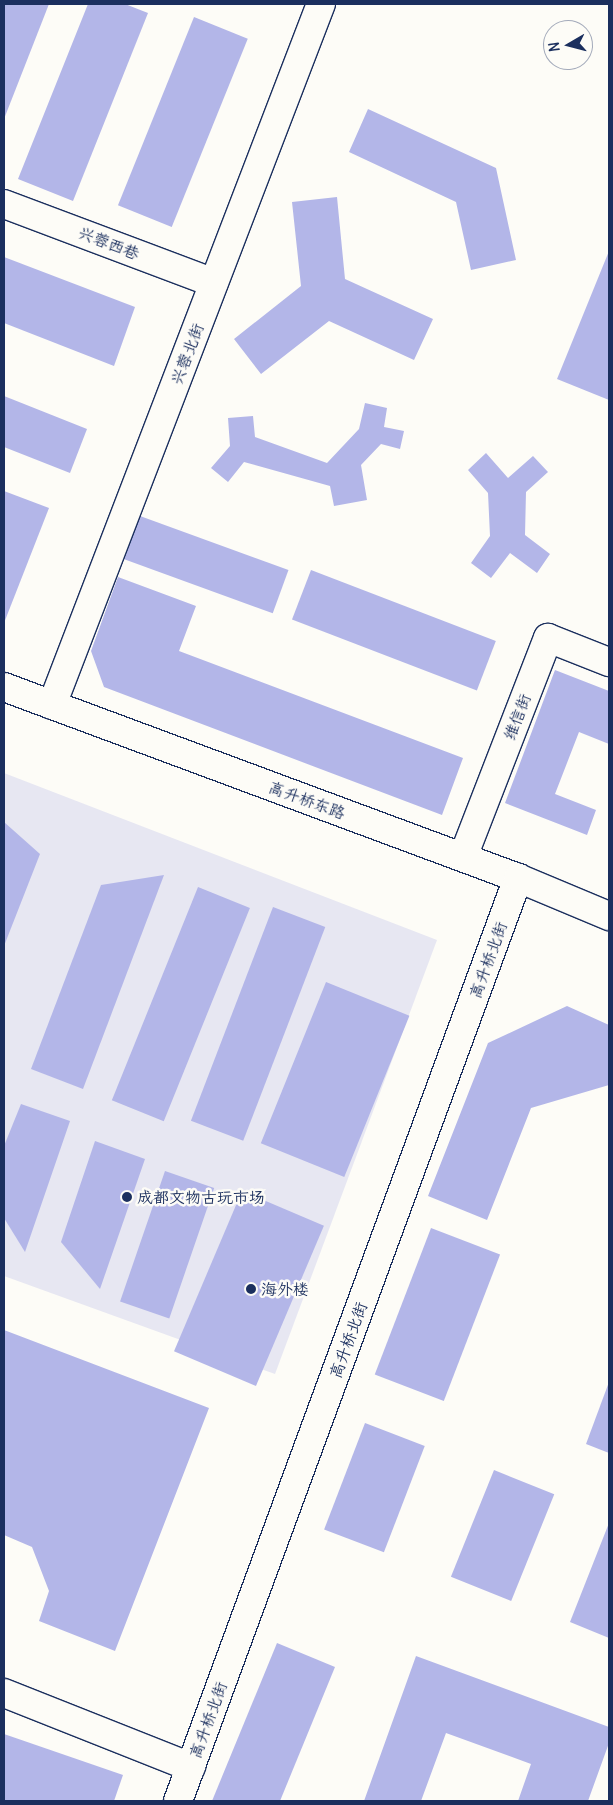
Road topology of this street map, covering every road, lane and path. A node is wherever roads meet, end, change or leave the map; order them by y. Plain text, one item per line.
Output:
1 (321, 4) edge
2 (4, 204) edge
3 (214, 283) junction
4 (609, 662) edge
5 (4, 687) edge
6 (52, 705) junction
7 (463, 857) junction
8 (518, 878) junction
9 (609, 916) edge
10 (4, 1693) edge
11 (191, 1767) junction
12 (178, 1801) edge

1 - 3 street, 兴蓉北街
2 - 3 street, 兴蓉西巷
3 - 6 street, 兴蓉北街
4 - 7 street, 维信街
5 - 6 street, 高升桥东路
6 - 7 street, 高升桥东路
7 - 8 street, 高升桥东路
8 - 9 street, 高升桥东路
8 - 11 street, 高升桥北街
10 - 11 street
11 - 12 street, 高升桥北街

